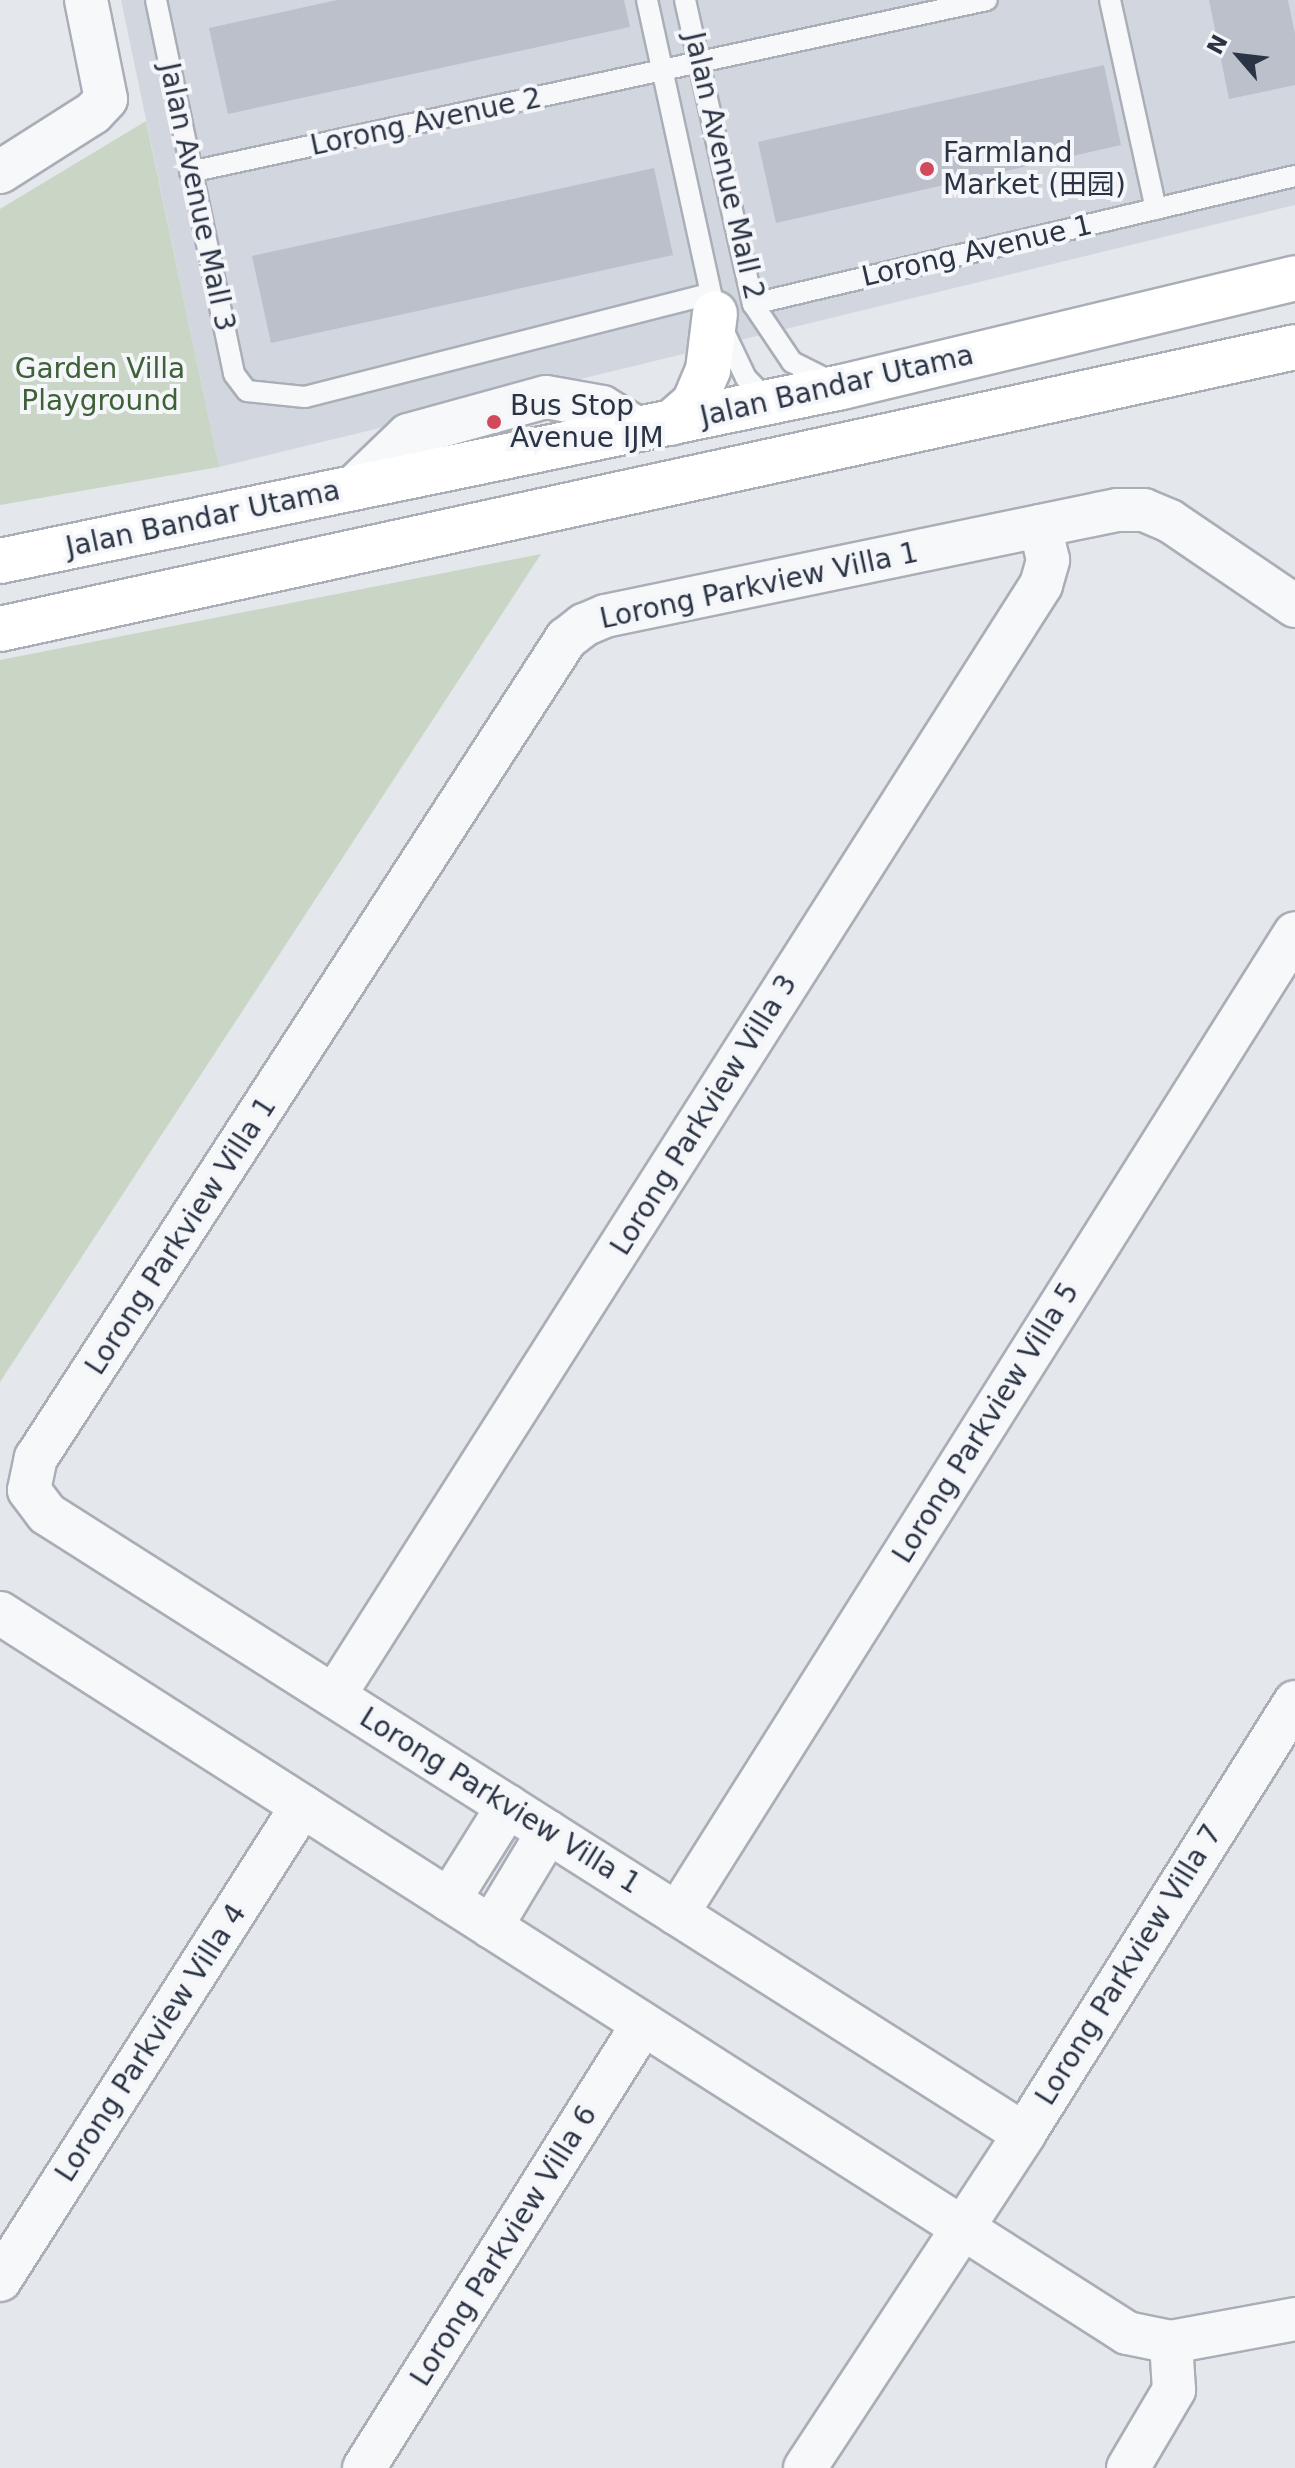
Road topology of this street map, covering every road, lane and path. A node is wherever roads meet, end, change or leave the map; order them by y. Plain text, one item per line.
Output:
1 (86, 0) edge
2 (156, 0) edge
3 (647, 0) edge
4 (685, 0) edge
5 (987, 0) edge
6 (1110, 0) edge
7 (699, 66) junction
8 (662, 73) junction
9 (0, 172) edge
10 (190, 172) junction
11 (1295, 176) edge
12 (1156, 209) junction
13 (1295, 278) edge
14 (726, 303) junction
15 (1295, 347) edge
16 (842, 387) junction
17 (247, 391) joint
18 (769, 402) junction
19 (654, 426) junction
20 (850, 447) junction
21 (1040, 526) junction
22 (0, 561) edge
23 (1295, 606) edge
24 (0, 629) edge
25 (1295, 933) edge
26 (0, 1613) edge
27 (334, 1696) junction
28 (1295, 1702) edge
29 (302, 1806) junction
30 (508, 1806) junction
31 (548, 1832) junction
32 (449, 1900) junction
33 (677, 1914) junction
34 (491, 1927) junction
35 (643, 2024) junction
36 (1024, 2134) junction
37 (963, 2229) junction
38 (0, 2280) edge
39 (1295, 2319) edge
40 (1171, 2342) junction
41 (364, 2468) edge
42 (805, 2468) edge
43 (1128, 2468) edge

1 - 9 street
2 - 10 lane, Jalan Avenue Mall 3
3 - 8 lane, Jalan Avenue Mall 2
4 - 7 lane, Jalan Avenue Mall 2
5 - 7 lane
6 - 12 lane
7 - 8 lane, Lorong Avenue 2
7 - 14 lane, Jalan Avenue Mall 2
8 - 10 lane, Lorong Avenue 2
8 - 14 lane, Jalan Avenue Mall 2
10 - 17 lane, Jalan Avenue Mall 3
11 - 12 lane, Lorong Avenue 1
12 - 14 lane, Lorong Avenue 1
13 - 16 street, Jalan Bandar Utama
14 - 16 lane, Jalan Avenue Mall 2
14 - 17 lane, Lorong Avenue 1
14 - 18 lane, Jalan Avenue Mall 2
14 - 19 street
15 - 20 street
16 - 18 street, Jalan Bandar Utama
18 - 19 street, Jalan Bandar Utama
18 - 20 street
19 - 22 street, Jalan Bandar Utama
20 - 24 street
21 - 23 street, Lorong Parkview Villa 1
21 - 27 street, Lorong Parkview Villa 3
21 - 27 street, Lorong Parkview Villa 1
25 - 33 street, Lorong Parkview Villa 5
26 - 29 street
27 - 30 street, Lorong Parkview Villa 1
28 - 36 street, Lorong Parkview Villa 7
29 - 32 street
29 - 38 street, Lorong Parkview Villa 4
30 - 31 street, Lorong Parkview Villa 1
30 - 32 street
31 - 33 street, Lorong Parkview Villa 1
31 - 34 street
32 - 34 street
33 - 36 street, Lorong Parkview Villa 1
34 - 35 street
35 - 37 street
35 - 41 street, Lorong Parkview Villa 6
36 - 37 street, Lorong Parkview Villa 7
37 - 40 street
37 - 42 street, Lorong Parkview Villa 7
39 - 40 street
40 - 43 street

